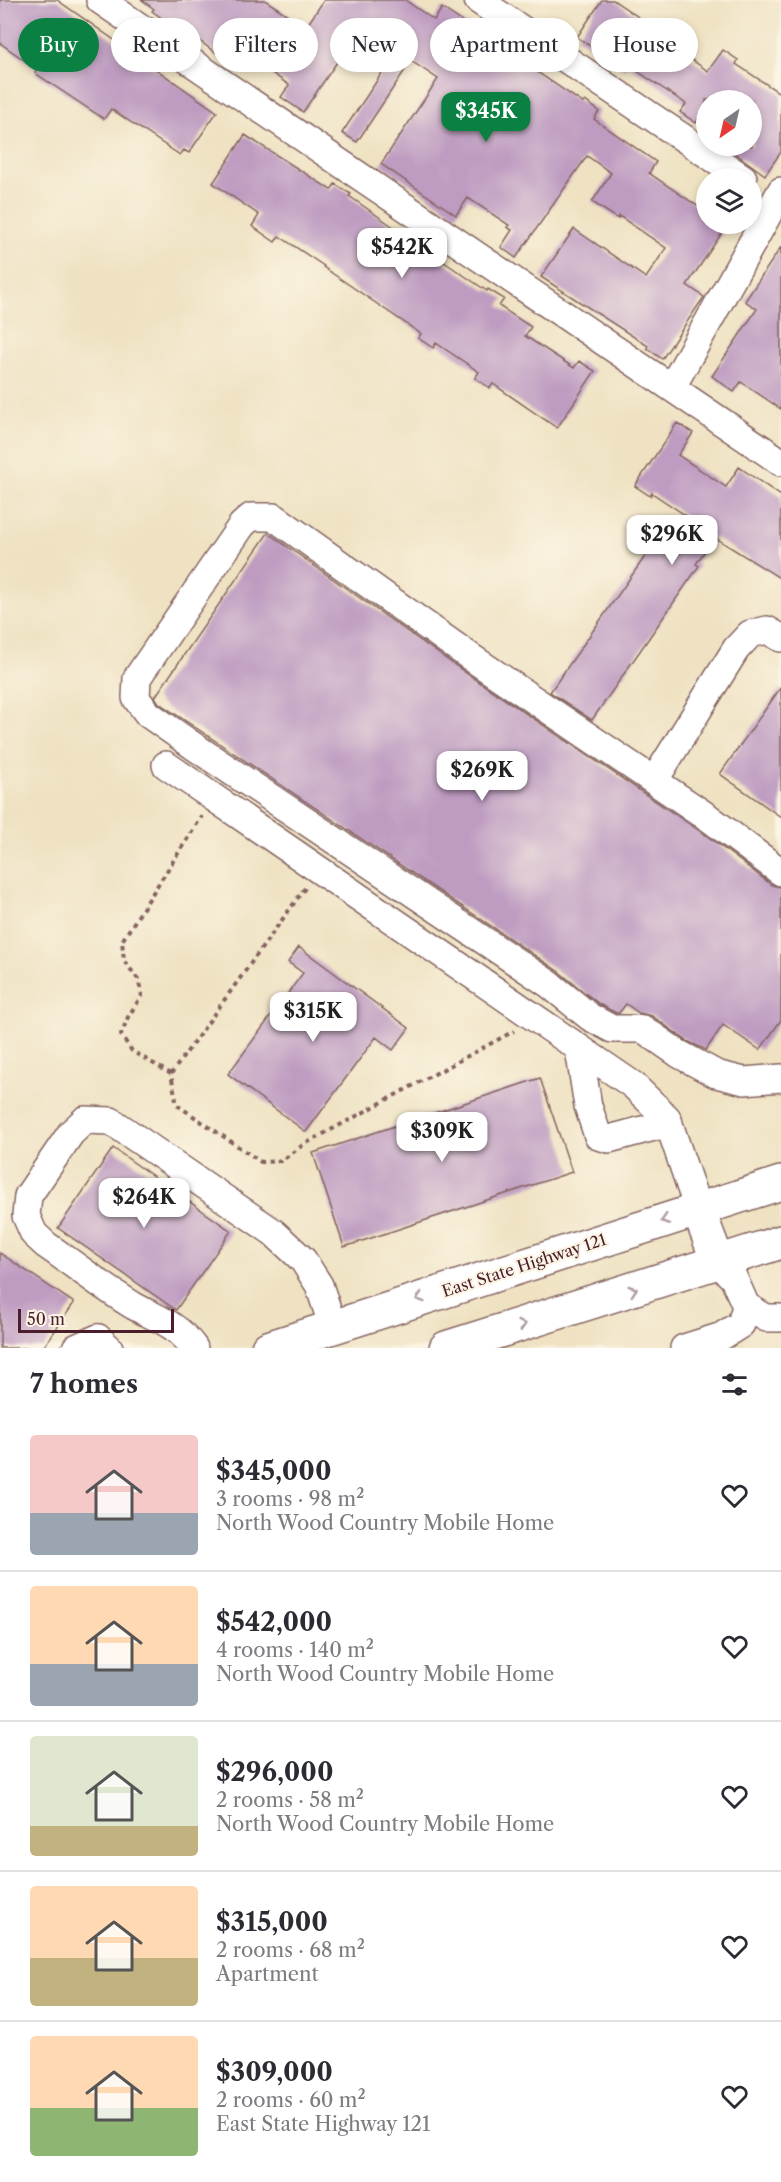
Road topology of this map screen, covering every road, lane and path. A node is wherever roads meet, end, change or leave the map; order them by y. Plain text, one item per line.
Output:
1 (100, 0) edge
2 (478, 0) edge
3 (727, 168) edge
4 (762, 190) edge
5 (779, 199) edge
6 (672, 387) junction
7 (781, 462) edge
8 (781, 638) edge
9 (166, 765) dead end
10 (654, 781) junction
11 (195, 826) dead end
12 (781, 872) edge
13 (299, 897) dead end
14 (498, 1039) dead end
15 (579, 1049) junction
16 (171, 1074) junction
17 (781, 1078) edge
18 (669, 1123) junction
19 (781, 1183) edge
20 (698, 1209) junction
21 (781, 1242) edge
22 (718, 1262) junction
23 (746, 1305) junction
24 (781, 1318) edge
25 (333, 1327) junction
26 (75, 1348) edge
27 (109, 1348) edge
28 (194, 1348) edge
29 (268, 1348) edge
30 (446, 1348) edge
31 (684, 1348) edge

1 - 6 street
2 - 3 street
4 - 5 street
5 - 6 street
6 - 7 street
8 - 10 street
9 - 15 street
10 - 12 street
10 - 17 street
11 - 16 path
13 - 16 path
14 - 16 path
15 - 18 street
15 - 18 street
18 - 20 street
19 - 20 main road, East State Highway 121
20 - 22 main road
20 -> 25 main road, East State Highway 121
21 - 22 main road
22 - 23 street
30 -> 22 main road
23 - 24 street
23 - 31 street
25 - 28 street
25 - 29 main road, East State Highway 121
26 - 27 street

